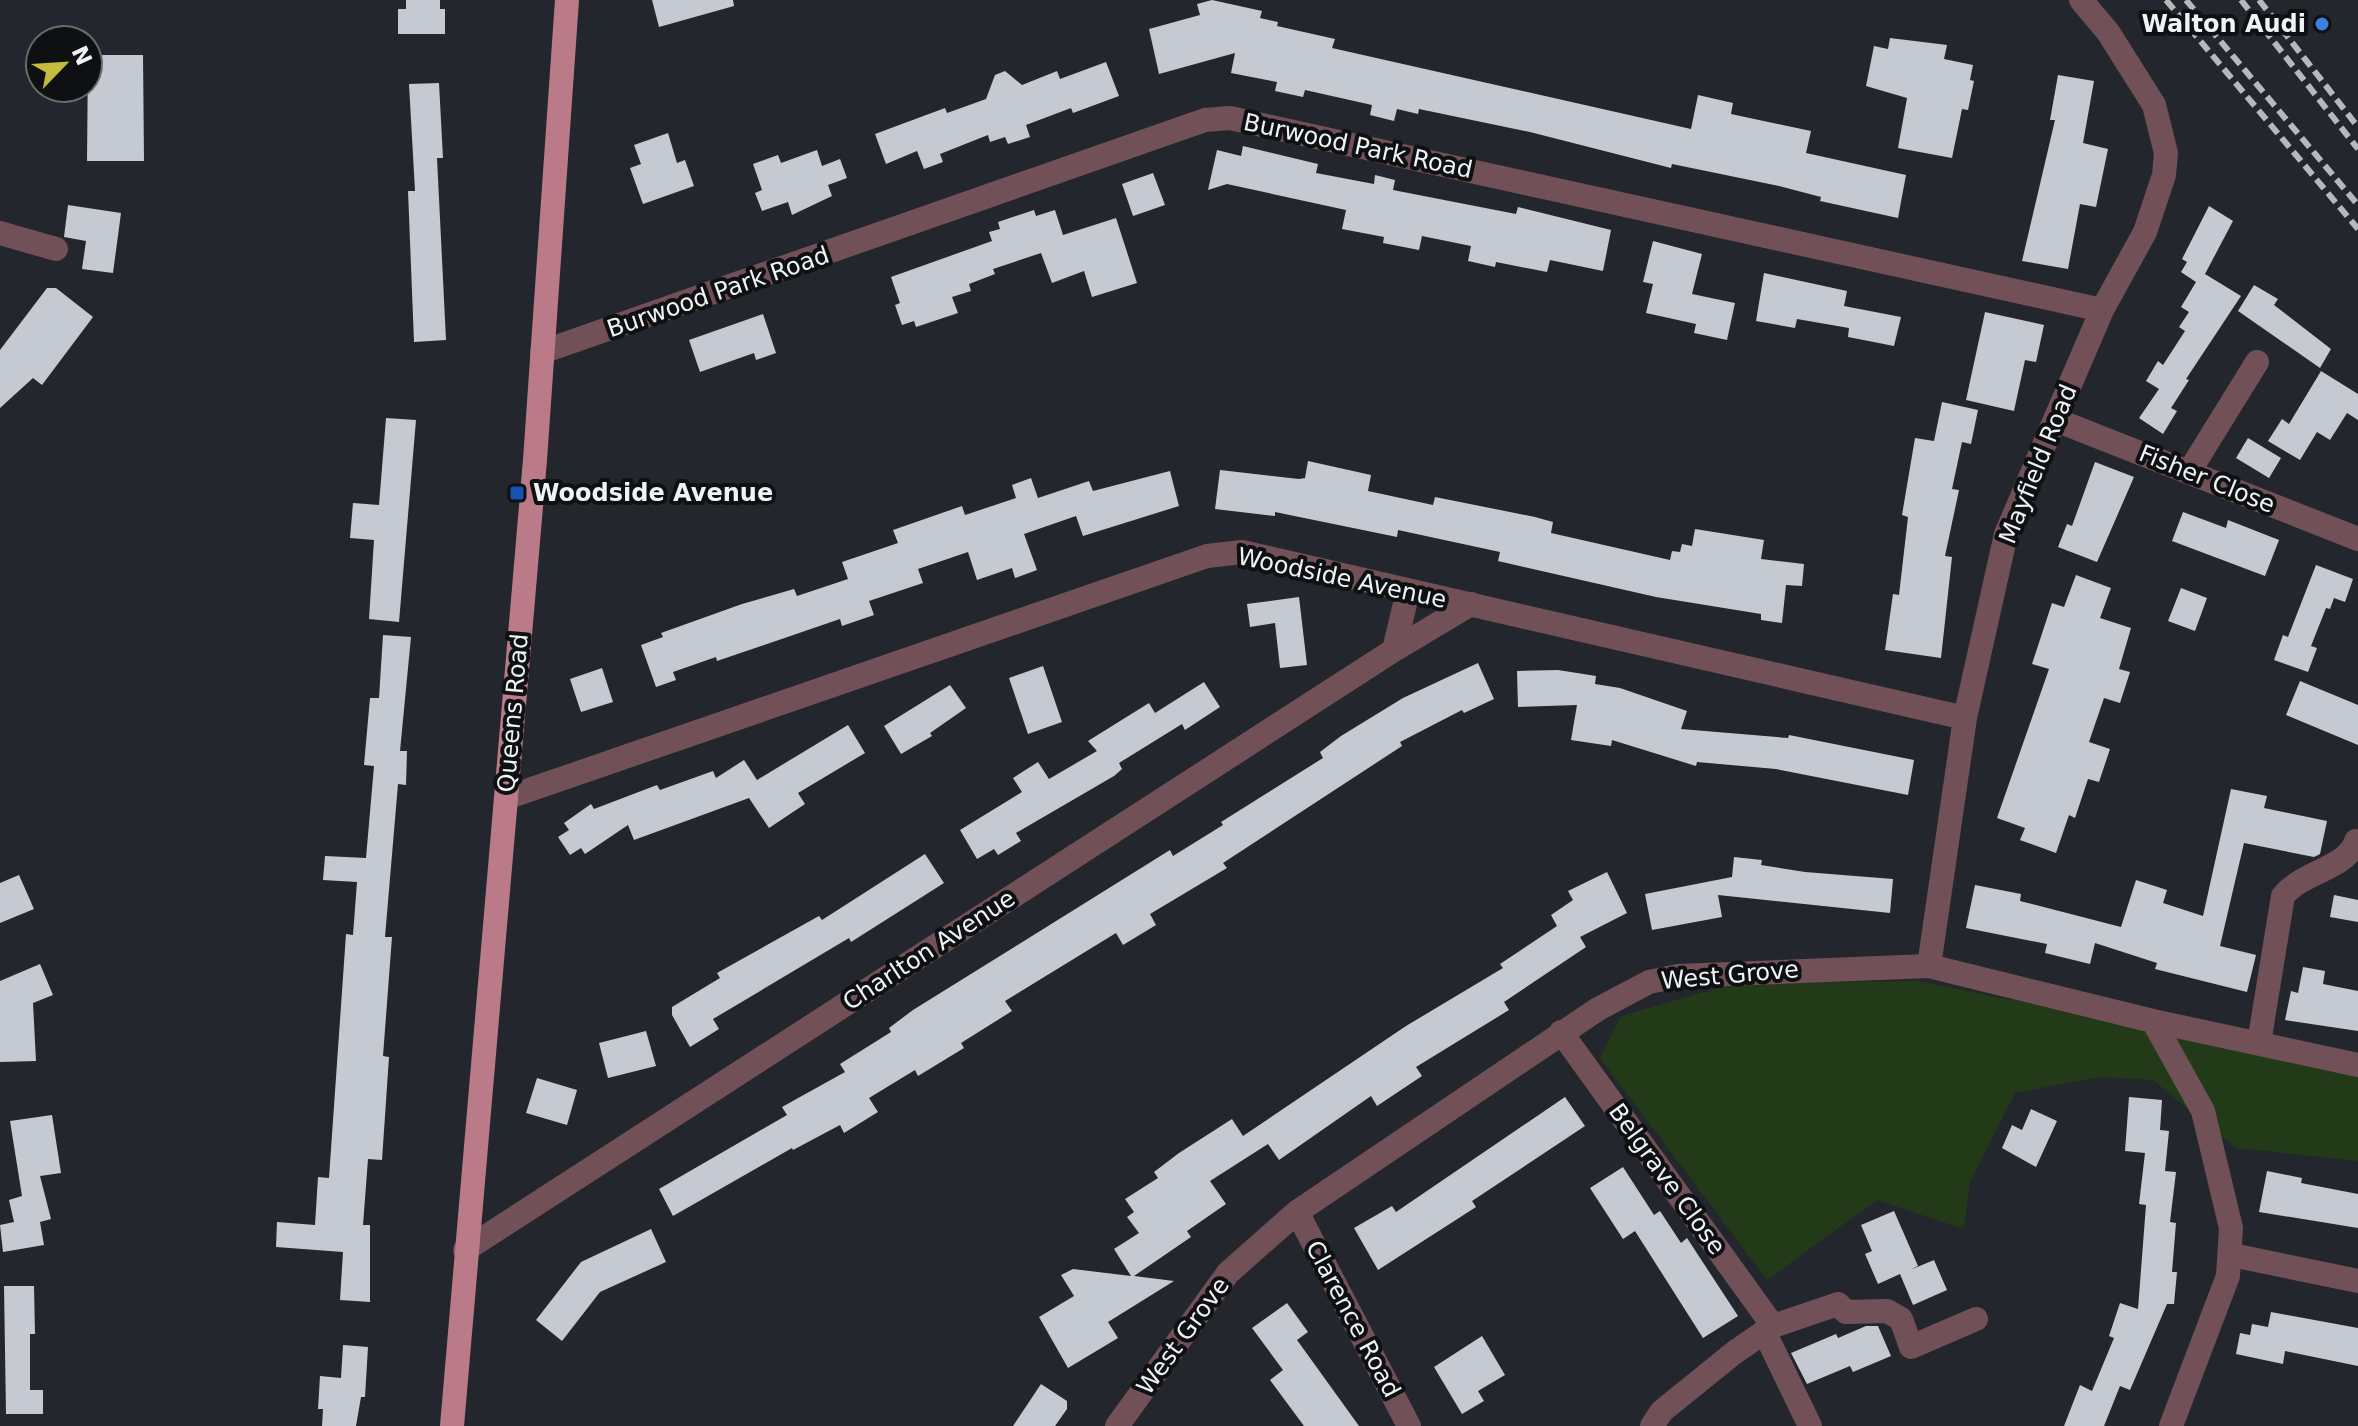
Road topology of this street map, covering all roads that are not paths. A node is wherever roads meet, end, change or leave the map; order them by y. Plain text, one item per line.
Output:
1 (567, 0) edge
2 (2081, 0) edge
3 (0, 233) edge
4 (56, 249) dead end
5 (2102, 310) junction
6 (542, 352) junction
7 (2257, 362) dead end
8 (2056, 420) junction
9 (2189, 472) junction
10 (2358, 539) edge
11 (1408, 591) junction
12 (1471, 604) junction
13 (1394, 650) junction
14 (1965, 718) junction
15 (506, 798) junction
16 (2356, 841) edge
17 (1929, 966) junction
18 (2153, 1021) junction
19 (1561, 1032) junction
20 (2259, 1043) junction
21 (2358, 1065) edge
22 (1297, 1212) junction
23 (465, 1250) junction
24 (2232, 1255) junction
25 (2358, 1281) edge
26 (1976, 1319) dead end
27 (1768, 1329) junction
28 (452, 1426) edge
29 (1117, 1426) edge
30 (1409, 1426) edge
31 (1652, 1426) edge
32 (1810, 1426) edge
33 (2171, 1426) edge

1 - 6 main road, Queens Road
2 - 5 street, Mayfield Road
3 - 4 street
5 - 6 street, Burwood Park Road
5 - 8 street, Mayfield Road
6 - 15 main road, Queens Road
7 - 9 street
8 - 9 street, Fisher Close
8 - 14 street, Mayfield Road
9 - 10 street, Fisher Close
11 - 12 street, Woodside Avenue
11 - 13 street
11 - 15 street, Woodside Avenue
12 - 13 street, Charlton Avenue
12 - 14 street, Woodside Avenue
13 - 23 street, Charlton Avenue
14 - 17 street, Mayfield Road
15 - 23 main road, Queens Road
16 - 20 street
17 - 18 street, West Grove
17 - 19 street, West Grove
18 - 20 street, West Grove
18 - 24 street
19 - 22 street, West Grove
19 - 27 street, Belgrave Close
20 - 21 street, West Grove
22 - 29 street, West Grove
22 - 30 street, Clarence Road
23 - 28 main road, Queens Road
24 - 25 street
24 - 33 street
26 - 27 street
27 - 31 street
27 - 32 street, Belgrave Close

